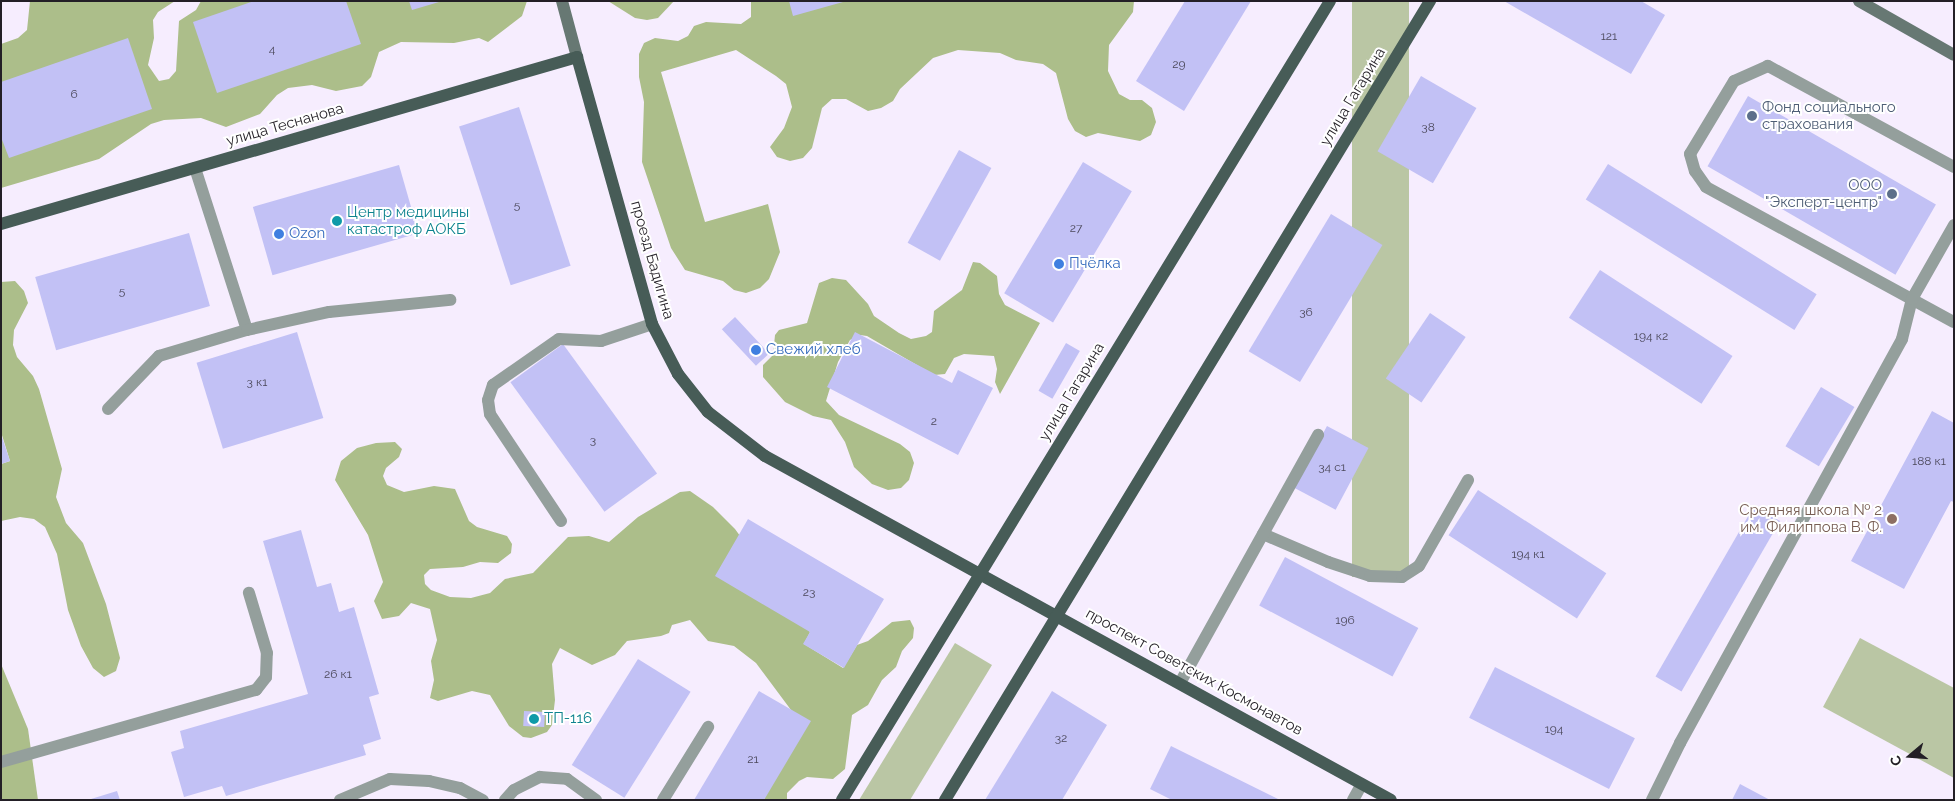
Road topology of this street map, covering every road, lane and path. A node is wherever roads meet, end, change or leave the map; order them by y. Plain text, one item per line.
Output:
1 (562, 1) edge
2 (1330, 1) edge
3 (1430, 1) edge
4 (1859, 1) edge
5 (1954, 56) edge
6 (577, 57) junction
7 (1954, 167) edge
8 (195, 168) junction
9 (1, 224) edge
10 (1954, 225) edge
11 (1912, 299) junction
12 (450, 300) dead end
13 (1954, 322) edge
14 (652, 324) junction
15 (247, 330) junction
16 (108, 409) dead end
17 (1318, 434) dead end
18 (1468, 480) dead end
19 (561, 522) dead end
20 (1263, 534) junction
21 (981, 573) junction
22 (249, 593) dead end
23 (1059, 615) junction
24 (1180, 683) junction
25 (708, 727) dead end
26 (1, 762) edge
27 (1362, 784) junction
28 (340, 800) edge
29 (483, 800) edge
30 (505, 800) edge
31 (596, 800) edge
32 (663, 800) edge
33 (842, 800) edge
34 (946, 800) edge
35 (1353, 800) edge
36 (1391, 800) edge
37 (1652, 800) edge

1 - 6 main road, проезд Бадигина
2 - 21 main road, улица Гагарина
3 - 23 main road, улица Гагарина
4 - 5 main road
6 - 8 main road, улица Теснанова
6 - 14 main road, проезд Бадигина
7 - 11 lane
8 - 9 main road, улица Теснанова
8 - 15 lane
10 - 11 lane
11 - 13 lane
11 - 37 lane
12 - 15 lane
14 - 19 lane
14 - 21 main road, проезд Бадигина
15 - 16 lane
17 - 20 lane
18 - 20 lane
20 - 24 lane
21 - 23 main road, проспект Советских Космонавтов
21 - 33 main road, улица Гагарина
22 - 26 lane
23 - 24 main road, проспект Советских Космонавтов
23 - 34 main road, улица Гагарина
24 - 27 main road, проспект Советских Космонавтов
25 - 32 lane
27 - 35 lane
27 - 36 main road, проспект Советских Космонавтов
28 - 29 lane
30 - 31 lane

